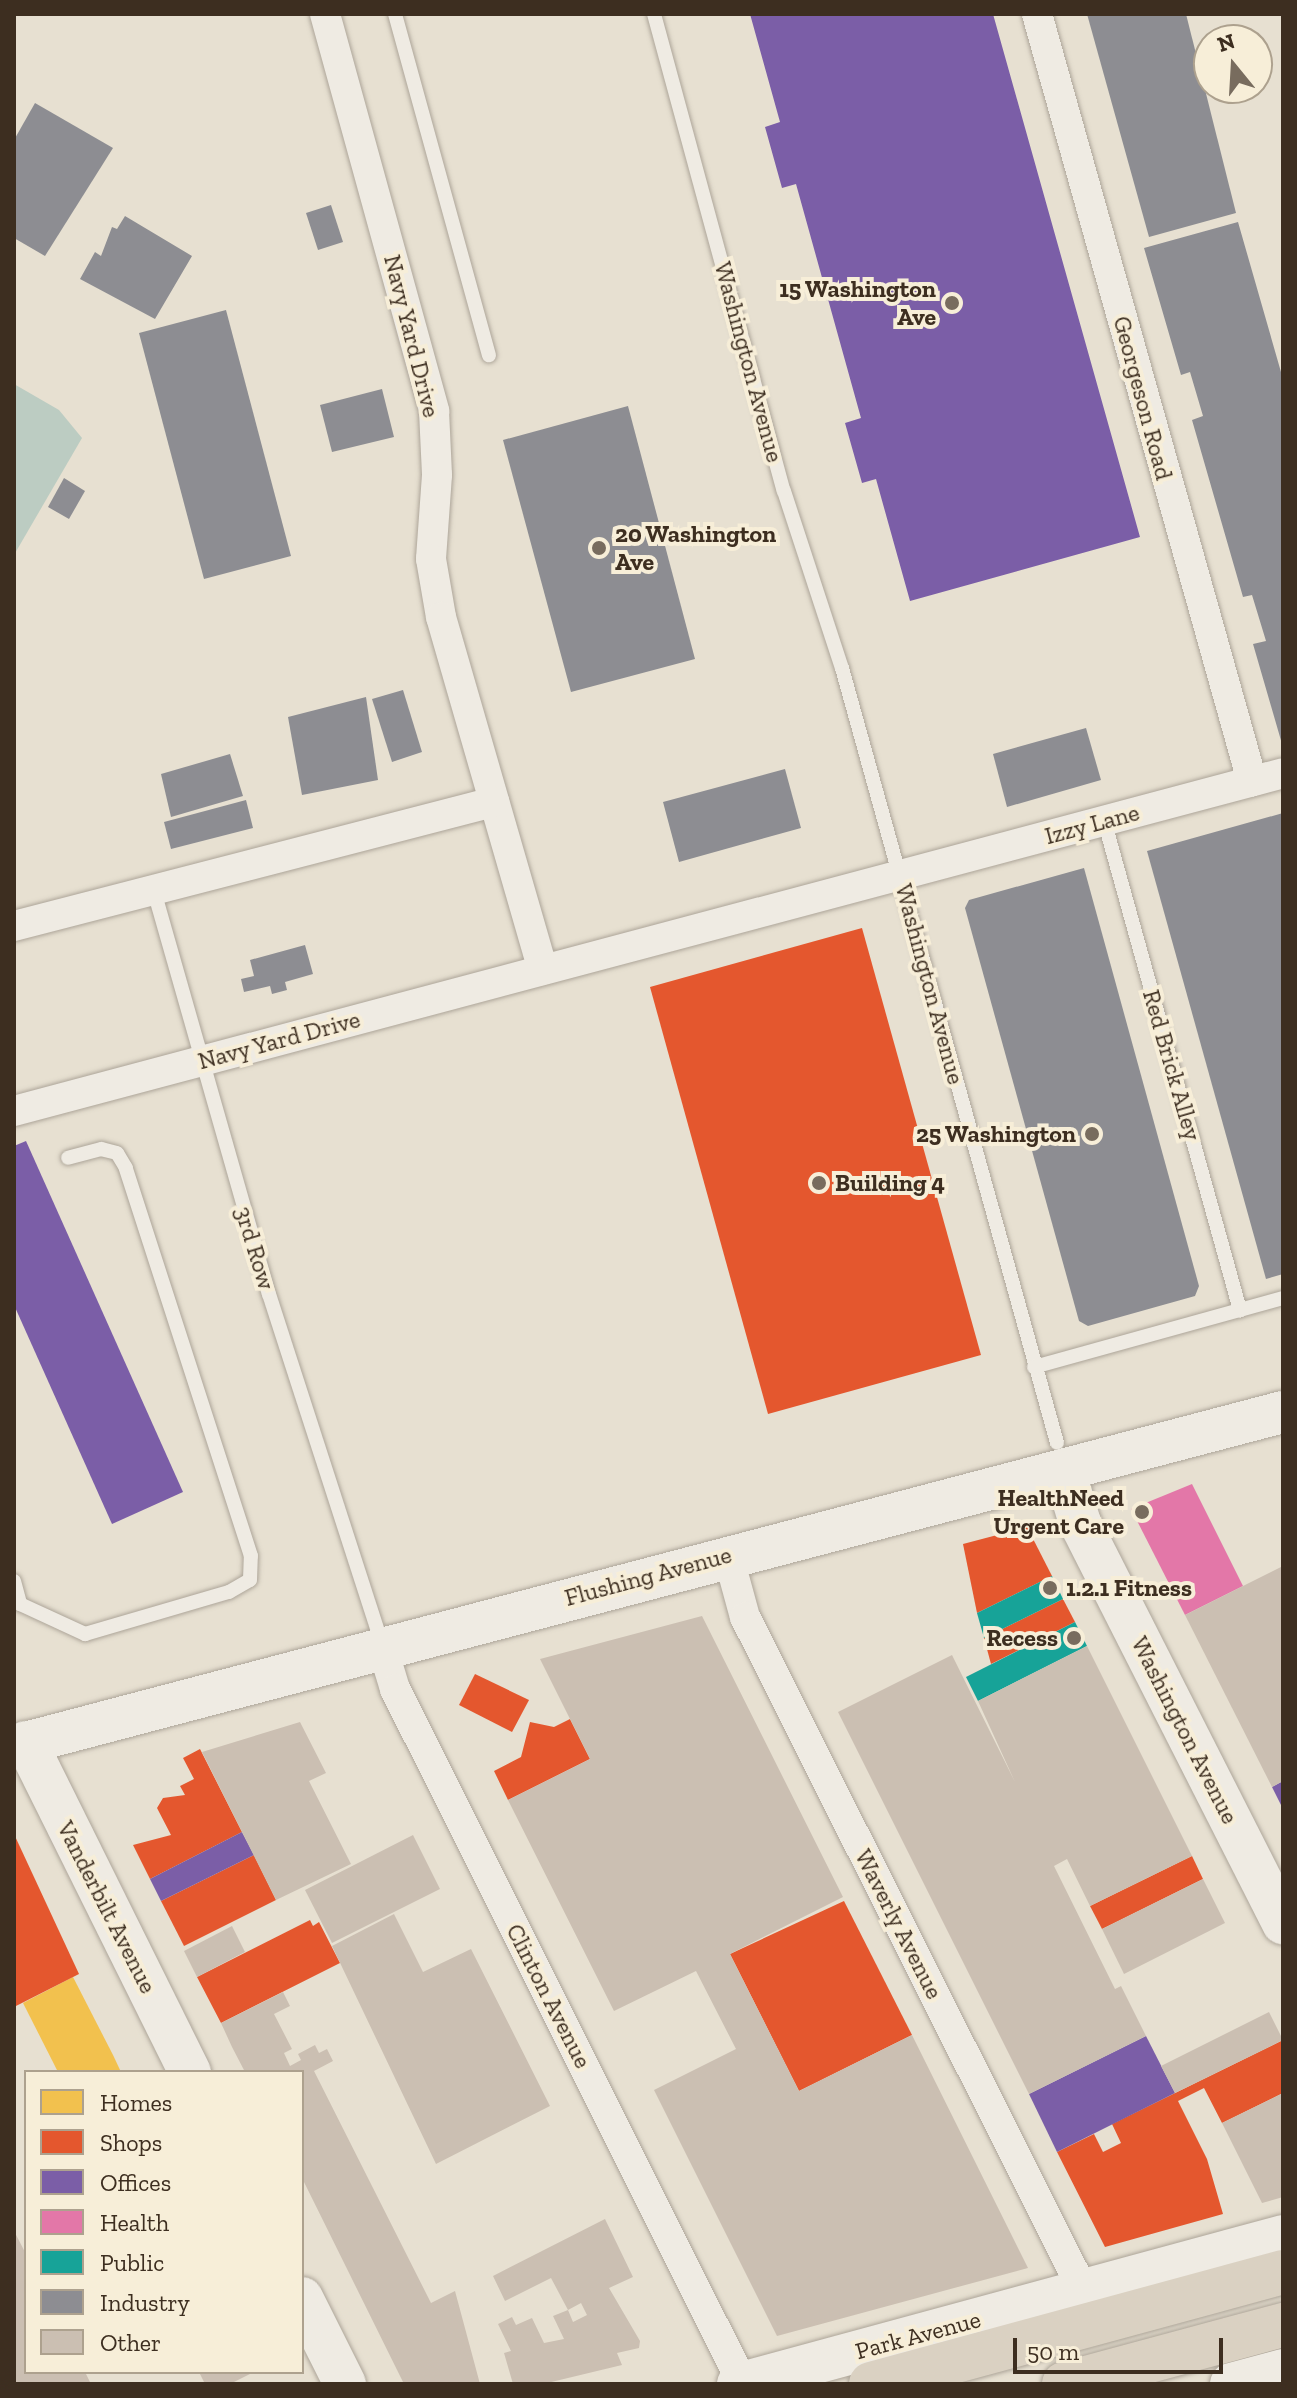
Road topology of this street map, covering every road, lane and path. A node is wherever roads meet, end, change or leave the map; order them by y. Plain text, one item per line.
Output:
1 (325, 14) edge
2 (395, 14) edge
3 (654, 14) edge
4 (1037, 14) edge
5 (489, 355) dead end
6 (1283, 773) edge
7 (1252, 781) junction
8 (494, 802) junction
9 (1104, 820) junction
10 (901, 875) junction
11 (154, 891) junction
12 (14, 926) edge
13 (543, 970) junction
14 (200, 1062) junction
15 (14, 1111) edge
16 (68, 1158) dead end
17 (1283, 1298) edge
18 (1240, 1310) junction
19 (1034, 1367) junction
20 (1283, 1412) edge
21 (1060, 1456) junction
22 (728, 1555) junction
23 (14, 1581) edge
24 (369, 1602) joint
25 (382, 1646) junction
26 (20, 1744) edge
27 (1283, 1923) edge
28 (189, 2070) edge
29 (1283, 2236) edge
30 (1283, 2272) edge
31 (1083, 2290) junction
32 (304, 2302) edge
33 (1283, 2325) edge
34 (1283, 2370) edge
35 (345, 2384) edge
36 (741, 2384) edge
37 (871, 2384) edge
38 (1064, 2384) edge
39 (1231, 2384) edge

1 - 8 street, Navy Yard Drive
2 - 5 lane
3 - 10 lane, Washington Avenue
4 - 7 street, Georgeson Road
6 - 7 street, Izzy Lane
7 - 9 street, Izzy Lane
8 - 11 street
8 - 13 street, Navy Yard Drive
9 - 10 street, Izzy Lane
9 - 18 lane, Red Brick Alley
10 - 13 street, Navy Yard Drive
10 - 19 lane, Washington Avenue
11 - 12 street
11 - 14 lane, 3rd Row
13 - 14 street, Navy Yard Drive
14 - 15 street, Navy Yard Drive
14 - 24 lane, 3rd Row
16 - 23 lane
17 - 18 lane
18 - 19 lane
19 - 21 lane, Washington Avenue
20 - 21 main road, Flushing Avenue
21 - 22 main road, Flushing Avenue
21 - 27 main road, Washington Avenue
22 - 25 main road, Flushing Avenue
22 - 31 street, Waverly Avenue
24 - 25 lane, Clinton Avenue
25 - 26 main road, Flushing Avenue
25 - 36 street, Clinton Avenue
26 - 28 main road, Vanderbilt Avenue
29 - 31 main road, Park Avenue
30 - 37 highway
31 - 36 main road, Park Avenue
32 - 35 main road
33 - 38 highway
34 - 39 main road

